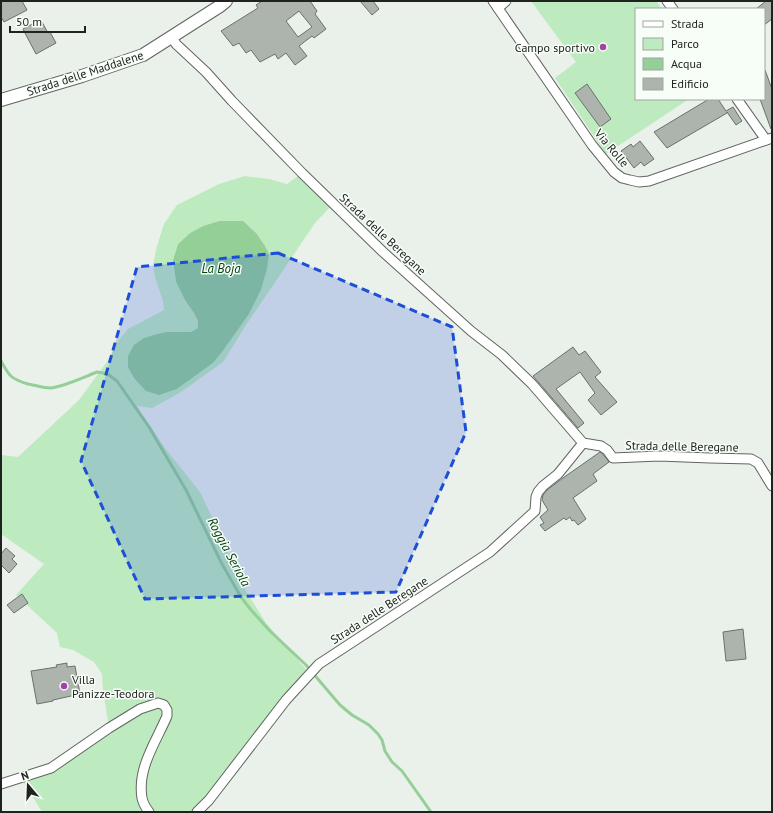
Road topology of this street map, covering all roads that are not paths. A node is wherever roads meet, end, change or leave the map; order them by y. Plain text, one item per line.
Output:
1 (226, 1) edge
2 (506, 1) edge
3 (495, 4) edge
4 (172, 37) junction
5 (1, 100) edge
6 (738, 100) edge
7 (769, 139) edge
8 (583, 442) junction
9 (772, 486) edge
10 (1, 784) edge
11 (149, 812) edge
12 (197, 812) edge

1 - 4 street, Strada delle Maddalene
2 - 3 street, Via Rolle
3 - 7 street, Via Rolle
4 - 5 street, Strada delle Maddalene
4 - 8 street, Strada delle Beregane
6 - 7 street, Via Rolle
8 - 9 street, Strada delle Beregane
8 - 12 street, Strada delle Beregane
10 - 11 street

